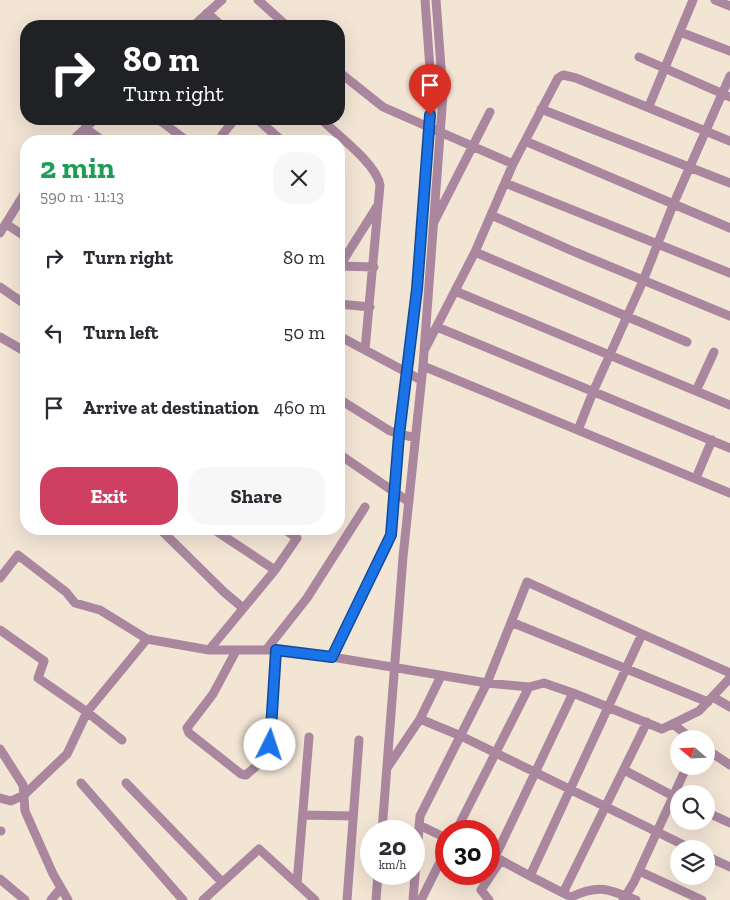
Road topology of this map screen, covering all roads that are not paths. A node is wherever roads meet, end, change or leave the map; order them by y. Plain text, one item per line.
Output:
1 (222, 0) edge
2 (258, 0) edge
3 (425, 0) edge
4 (436, 0) edge
5 (693, 0) edge
6 (715, 0) edge
7 (730, 6) edge
8 (207, 13) junction
9 (200, 20) edge
10 (215, 20) edge
11 (280, 20) edge
12 (680, 32) junction
13 (730, 52) edge
14 (639, 57) dead end
15 (666, 70) junction
16 (730, 76) edge
17 (345, 77) edge
18 (726, 96) edge
19 (649, 106) junction
20 (541, 109) junction
21 (490, 112) dead end
22 (88, 125) edge
23 (166, 125) edge
24 (230, 125) edge
25 (265, 125) edge
26 (327, 125) edge
27 (85, 128) junction
28 (434, 130) junction
29 (707, 131) junction
30 (78, 135) edge
31 (95, 135) edge
32 (179, 135) edge
33 (222, 135) dead end
34 (275, 135) edge
35 (337, 135) edge
36 (525, 141) junction
37 (730, 141) edge
38 (345, 143) edge
39 (472, 146) junction
40 (513, 164) junction
41 (690, 166) junction
42 (505, 183) junction
43 (730, 183) edge
44 (20, 201) edge
45 (379, 203) junction
46 (673, 204) junction
47 (491, 215) junction
48 (6, 224) junction
49 (432, 227) junction
50 (730, 228) edge
51 (0, 233) edge
52 (20, 233) edge
53 (659, 244) junction
54 (475, 252) junction
55 (345, 257) edge
56 (345, 267) edge
57 (374, 267) junction
58 (730, 273) edge
59 (643, 281) junction
60 (0, 288) edge
61 (455, 291) junction
62 (20, 301) edge
63 (345, 305) edge
64 (370, 307) junction
65 (729, 314) edge
66 (627, 317) junction
67 (438, 327) junction
68 (0, 337) edge
69 (345, 339) edge
70 (687, 342) dead end
71 (20, 349) edge
72 (365, 350) junction
73 (424, 350) junction
74 (714, 352) dead end
75 (610, 354) junction
76 (423, 366) junction
77 (414, 376) junction
78 (696, 391) junction
79 (593, 392) junction
80 (345, 402) edge
81 (730, 405) edge
82 (578, 430) junction
83 (407, 436) junction
84 (712, 440) junction
85 (730, 448) edge
86 (345, 458) edge
87 (696, 478) junction
88 (730, 493) edge
89 (403, 498) junction
90 (365, 507) dead end
91 (166, 535) edge
92 (223, 535) edge
93 (293, 535) edge
94 (275, 570) junction
95 (0, 578) edge
96 (243, 608) junction
97 (511, 622) junction
98 (0, 630) edge
99 (642, 634) junction
100 (147, 639) junction
101 (209, 650) junction
102 (266, 650) junction
103 (276, 650) junction
104 (236, 651) junction
105 (332, 657) junction
106 (391, 667) junction
107 (625, 669) junction
108 (730, 673) edge
109 (441, 676) junction
110 (730, 678) edge
111 (486, 683) junction
112 (529, 687) junction
113 (573, 693) junction
114 (710, 699) junction
115 (607, 706) junction
116 (730, 707) edge
117 (87, 712) junction
118 (420, 720) junction
119 (647, 722) junction
120 (672, 724) junction
121 (680, 730) edge
122 (461, 736) junction
123 (309, 737) dead end
124 (122, 740) dead end
125 (359, 740) dead end
126 (0, 749) edge
127 (495, 753) junction
128 (715, 755) edge
129 (730, 765) edge
130 (387, 769) junction
131 (624, 770) junction
132 (535, 772) junction
133 (81, 783) dead end
134 (126, 783) dead end
135 (570, 789) junction
136 (24, 795) junction
137 (670, 795) edge
138 (0, 798) edge
139 (606, 807) junction
140 (670, 809) edge
141 (303, 815) junction
142 (353, 816) junction
143 (715, 816) edge
144 (383, 820) edge
145 (420, 820) edge
146 (462, 820) edge
147 (730, 822) edge
148 (657, 832) junction
149 (673, 840) edge
150 (500, 846) edge
151 (500, 860) edge
152 (715, 860) edge
153 (730, 867) edge
154 (639, 871) junction
155 (435, 872) edge
156 (530, 876) junction
157 (0, 879) edge
158 (222, 882) junction
159 (297, 884) junction
160 (377, 885) edge
161 (414, 885) edge
162 (482, 885) edge
163 (61, 888) junction
164 (569, 897) edge
165 (624, 898) edge
166 (26, 900) edge
167 (51, 900) edge
168 (68, 900) edge
169 (183, 900) edge
170 (203, 900) edge
171 (315, 900) edge
172 (347, 900) edge
173 (376, 900) edge
174 (413, 900) edge
175 (421, 900) edge
176 (489, 900) edge
177 (636, 900) edge
178 (702, 900) edge

1 - 8 street
2 - 11 street
3 - 28 street
4 - 28 street
5 - 12 street
6 - 7 street
8 - 9 street
8 - 10 street
12 - 13 street
12 - 15 street
14 - 15 street
15 - 18 street
15 - 19 street
16 - 18 street
17 - 28 street
18 - 29 street
19 - 20 street
19 - 29 street
20 - 36 street
20 - 41 street
21 - 39 street
22 - 27 street
23 - 32 street
24 - 33 street
25 - 34 street
26 - 35 street
27 - 30 street
27 - 31 street
28 - 39 street
28 - 49 street
28 - 77 street
29 - 37 street
29 - 41 street
36 - 40 street
36 - 46 street
38 - 45 street
39 - 40 street
39 - 49 street
40 - 42 street
41 - 43 street
41 - 46 street
42 - 47 street
42 - 53 street
44 - 48 street
45 - 55 street
45 - 57 street
46 - 50 street
46 - 53 street
47 - 54 street
47 - 59 street
48 - 51 street
48 - 52 street
49 - 73 street
53 - 58 street
53 - 59 street
54 - 61 street
54 - 66 street
56 - 57 street
57 - 64 street
59 - 65 street
59 - 66 street
60 - 62 street
61 - 67 street
61 - 75 street
63 - 64 street
64 - 72 street
66 - 70 street
66 - 75 street
67 - 73 street
67 - 79 street
68 - 71 street
69 - 72 street
72 - 77 street
73 - 76 street
74 - 78 street
75 - 78 street
75 - 79 street
76 - 77 street
76 - 82 street
77 - 83 street
77 - 83 street
78 - 81 street
79 - 82 street
79 - 84 street
80 - 83 street
82 - 87 street
83 - 89 street
83 - 89 street
84 - 85 street
84 - 87 street
86 - 89 street
87 - 88 street
89 - 105 street
89 - 106 street
90 - 102 street
91 - 96 street
92 - 94 street
93 - 94 street
94 - 96 street
95 - 100 street
96 - 101 street
97 - 99 street
97 - 107 street
97 - 111 street
98 - 117 street
99 - 107 street
99 - 108 street
100 - 101 street
100 - 117 street
101 - 104 street
102 - 103 street
102 - 104 street
103 - 104 street
103 - 105 street
105 - 106 street
106 - 109 street
106 - 130 street
107 - 114 street
107 - 115 street
109 - 111 street
109 - 118 street
110 - 114 street
111 - 112 street
111 - 122 street
112 - 113 street
112 - 127 street
113 - 115 street
113 - 132 street
114 - 116 street
114 - 120 street
115 - 119 street
115 - 135 street
117 - 124 street
117 - 136 street
118 - 122 street
118 - 130 street
119 - 120 street
119 - 131 street
120 - 121 street
122 - 127 street
122 - 145 street
123 - 141 street
125 - 142 street
126 - 136 street
127 - 132 street
127 - 146 street
128 - 129 street
130 - 144 street
131 - 137 street
131 - 139 street
132 - 135 street
132 - 150 street
133 - 169 street
134 - 158 street
135 - 139 street
135 - 156 street
136 - 138 street
136 - 163 street
139 - 148 street
139 - 164 street
140 - 148 street
141 - 142 street
141 - 159 street
142 - 172 street
143 - 147 street
148 - 149 street
148 - 154 street
151 - 156 street
152 - 153 street
154 - 165 street
154 - 178 street
155 - 175 street
156 - 164 street
157 - 166 street
158 - 159 street
158 - 170 street
159 - 171 street
160 - 173 street
161 - 174 street
162 - 176 street
163 - 167 street
163 - 168 street
164 - 165 street
165 - 177 street

